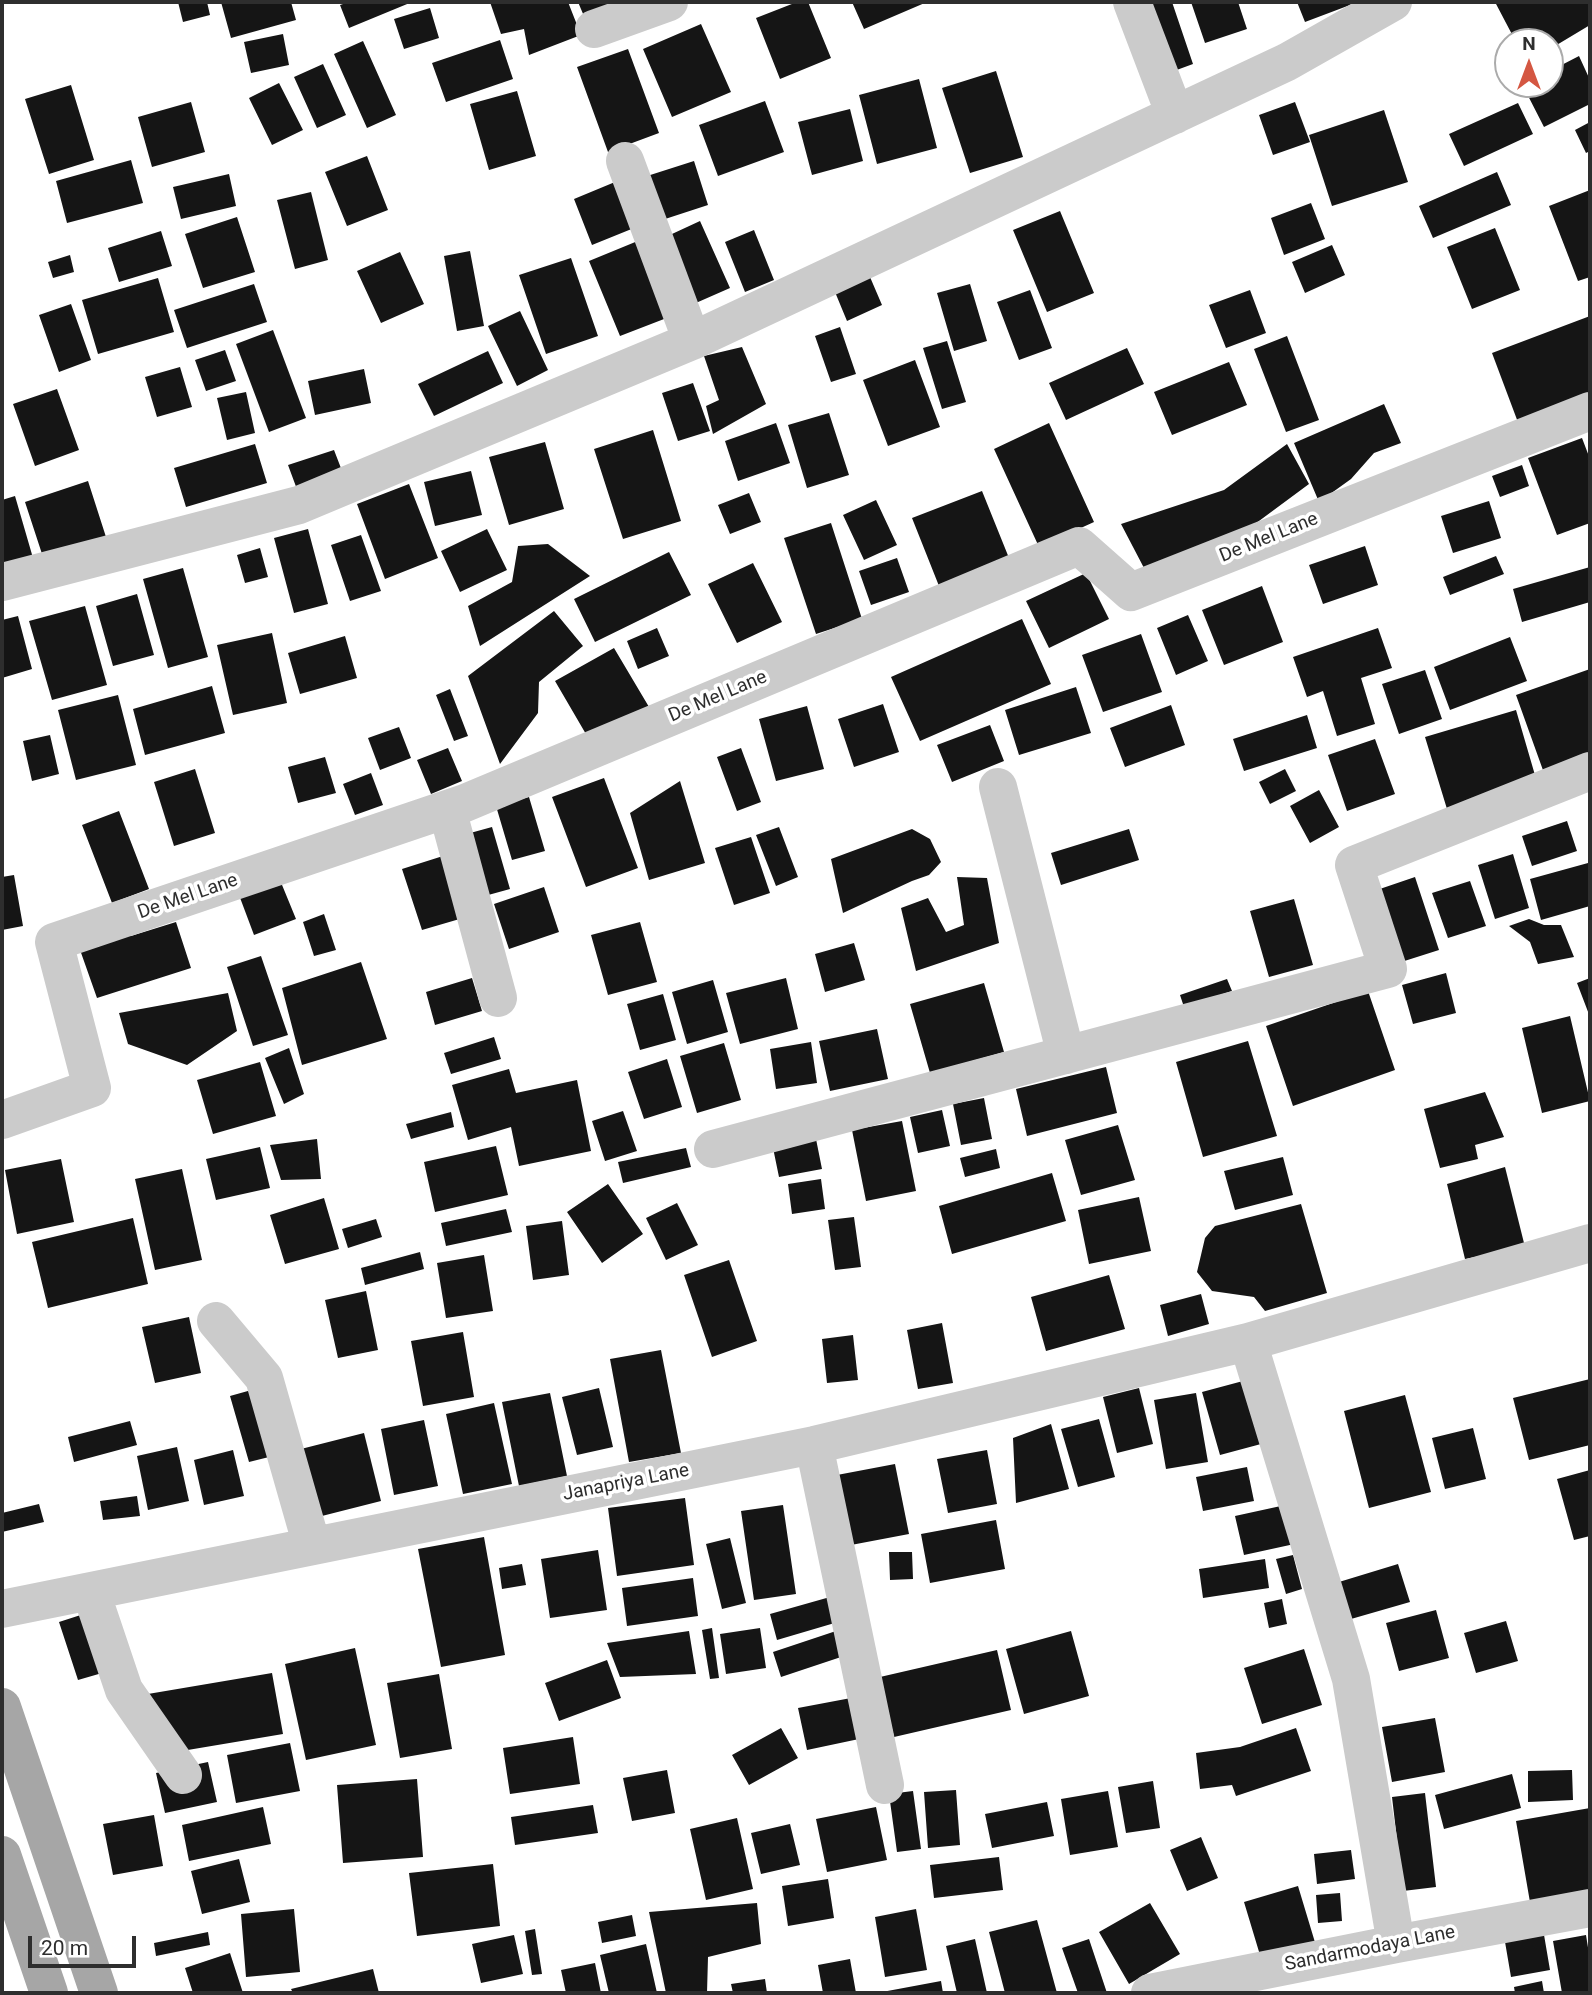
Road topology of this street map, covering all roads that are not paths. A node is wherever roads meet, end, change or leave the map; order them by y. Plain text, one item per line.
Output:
1 (669, 2) edge
2 (1132, 2) edge
3 (1393, 2) edge
4 (594, 29) dead end
5 (1175, 115) junction
6 (625, 161) dead end
7 (692, 341) junction
8 (1590, 411) edge
9 (2, 582) edge
10 (1590, 771) edge
11 (998, 787) dead end
12 (447, 809) junction
13 (498, 998) dead end
14 (1066, 1055) junction
15 (2, 1120) edge
16 (713, 1149) dead end
17 (1590, 1243) edge
18 (216, 1321) dead end
19 (1248, 1342) junction
20 (814, 1445) junction
21 (312, 1546) junction
22 (91, 1592) junction
23 (2, 1609) edge
24 (2, 1707) edge
25 (183, 1775) dead end
26 (885, 1785) dead end
27 (2, 1855) edge
28 (1590, 1908) edge
29 (1396, 1944) junction
30 (49, 1993) edge
31 (99, 1993) edge
32 (1150, 1993) edge

1 - 4 street
2 - 5 street
3 - 5 street
5 - 7 street
6 - 7 street
7 - 9 street
8 - 12 street, De Mel Lane
10 - 14 street
11 - 14 street
12 - 13 street
12 - 15 street, De Mel Lane
14 - 16 street
17 - 19 street, Janapriya Lane
18 - 21 street
19 - 20 street, Janapriya Lane
19 - 29 street
20 - 21 street, Janapriya Lane
20 - 26 street
21 - 22 street, Janapriya Lane
22 - 23 street, Janapriya Lane
22 - 25 street
24 - 31 main road
27 - 30 main road
28 - 29 street, Sandarmodaya Lane
29 - 32 street, Sandarmodaya Lane

